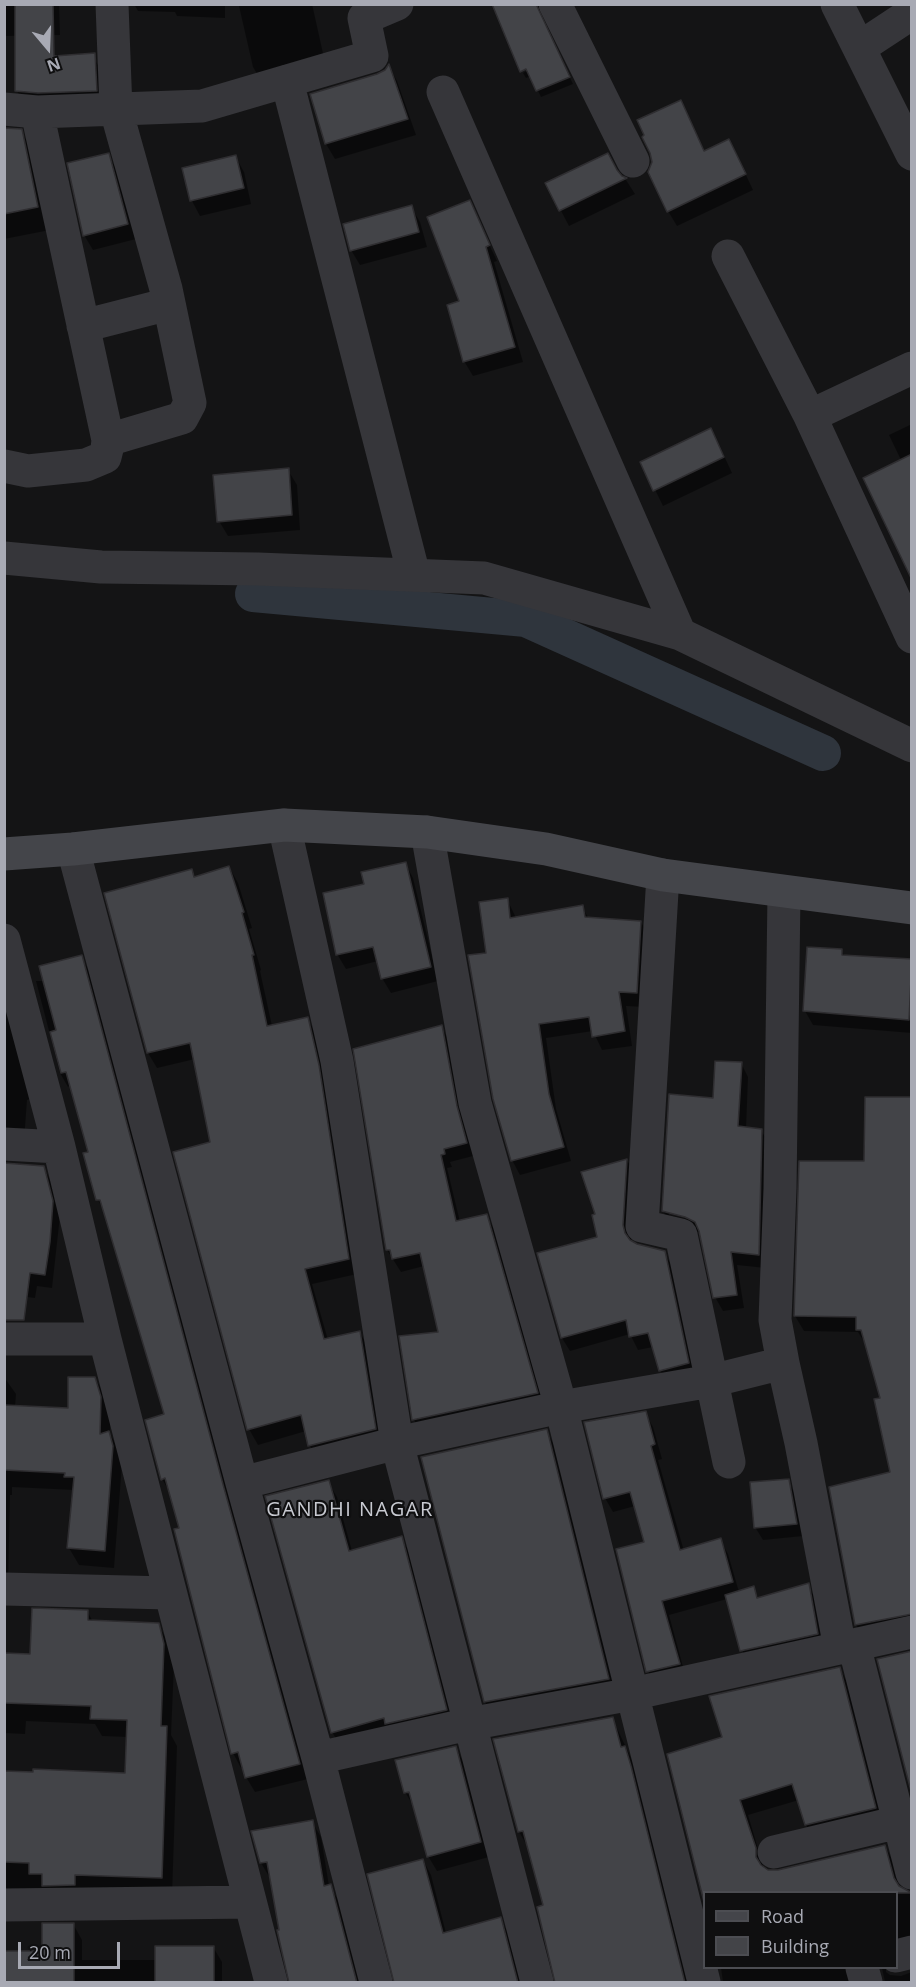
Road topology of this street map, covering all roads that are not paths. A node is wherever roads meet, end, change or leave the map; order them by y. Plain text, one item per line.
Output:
1 (112, 4) edge
2 (397, 4) edge
3 (555, 4) edge
4 (837, 4) edge
5 (912, 13) edge
6 (859, 48) junction
7 (287, 81) junction
8 (442, 92) dead end
9 (4, 109) edge
10 (116, 110) junction
11 (37, 112) junction
12 (912, 154) edge
13 (633, 161) dead end
14 (728, 256) dead end
15 (169, 304) junction
16 (83, 326) junction
17 (912, 368) edge
18 (810, 416) junction
19 (108, 440) junction
20 (4, 466) edge
21 (4, 558) edge
22 (414, 575) junction
23 (680, 634) junction
24 (912, 637) edge
25 (912, 746) edge
26 (284, 825) junction
27 (427, 832) junction
28 (73, 849) junction
29 (4, 854) edge
30 (663, 875) junction
31 (784, 893) junction
32 (912, 908) edge
33 (6, 949) edge
34 (4, 1144) edge
35 (59, 1147) junction
36 (4, 1339) edge
37 (105, 1339) junction
38 (783, 1363) junction
39 (711, 1381) junction
40 (561, 1407) junction
41 (397, 1443) junction
42 (729, 1462) dead end
43 (242, 1483) junction
44 (4, 1589) edge
45 (169, 1593) junction
46 (912, 1632) edge
47 (847, 1647) junction
48 (632, 1694) junction
49 (469, 1724) junction
50 (318, 1758) junction
51 (899, 1822) junction
52 (774, 1852) dead end
53 (912, 1873) edge
54 (250, 1902) junction
55 (4, 1905) edge
56 (271, 1983) edge
57 (376, 1983) edge
58 (537, 1983) edge
59 (704, 1983) edge

1 - 10 street
2 - 7 street
3 - 13 street
4 - 6 street
5 - 6 street
6 - 12 street
7 - 10 street
7 - 22 street
8 - 23 street
9 - 11 street
10 - 11 street
10 - 15 street
11 - 16 street
14 - 18 street
15 - 16 street
15 - 19 street
16 - 19 street
17 - 18 street
18 - 24 street
19 - 20 street
21 - 22 street
22 - 23 street
23 - 25 street
26 - 27 street
26 - 28 street
26 - 41 street
27 - 30 street
27 - 40 street
28 - 29 street
28 - 43 street
30 - 31 street
30 - 39 street
31 - 32 street
31 - 38 street
33 - 35 street
34 - 35 street
35 - 37 street
36 - 37 street
37 - 45 street
38 - 39 street
38 - 47 street
39 - 40 street
39 - 42 street
40 - 41 street
40 - 48 street
41 - 43 street
41 - 49 street
43 - 50 street
44 - 45 street
45 - 54 street
46 - 47 street
47 - 48 street
47 - 51 street
48 - 49 street
48 - 59 street
49 - 50 street
49 - 58 street
50 - 57 street
51 - 52 street
51 - 53 street
54 - 55 street
54 - 56 street

